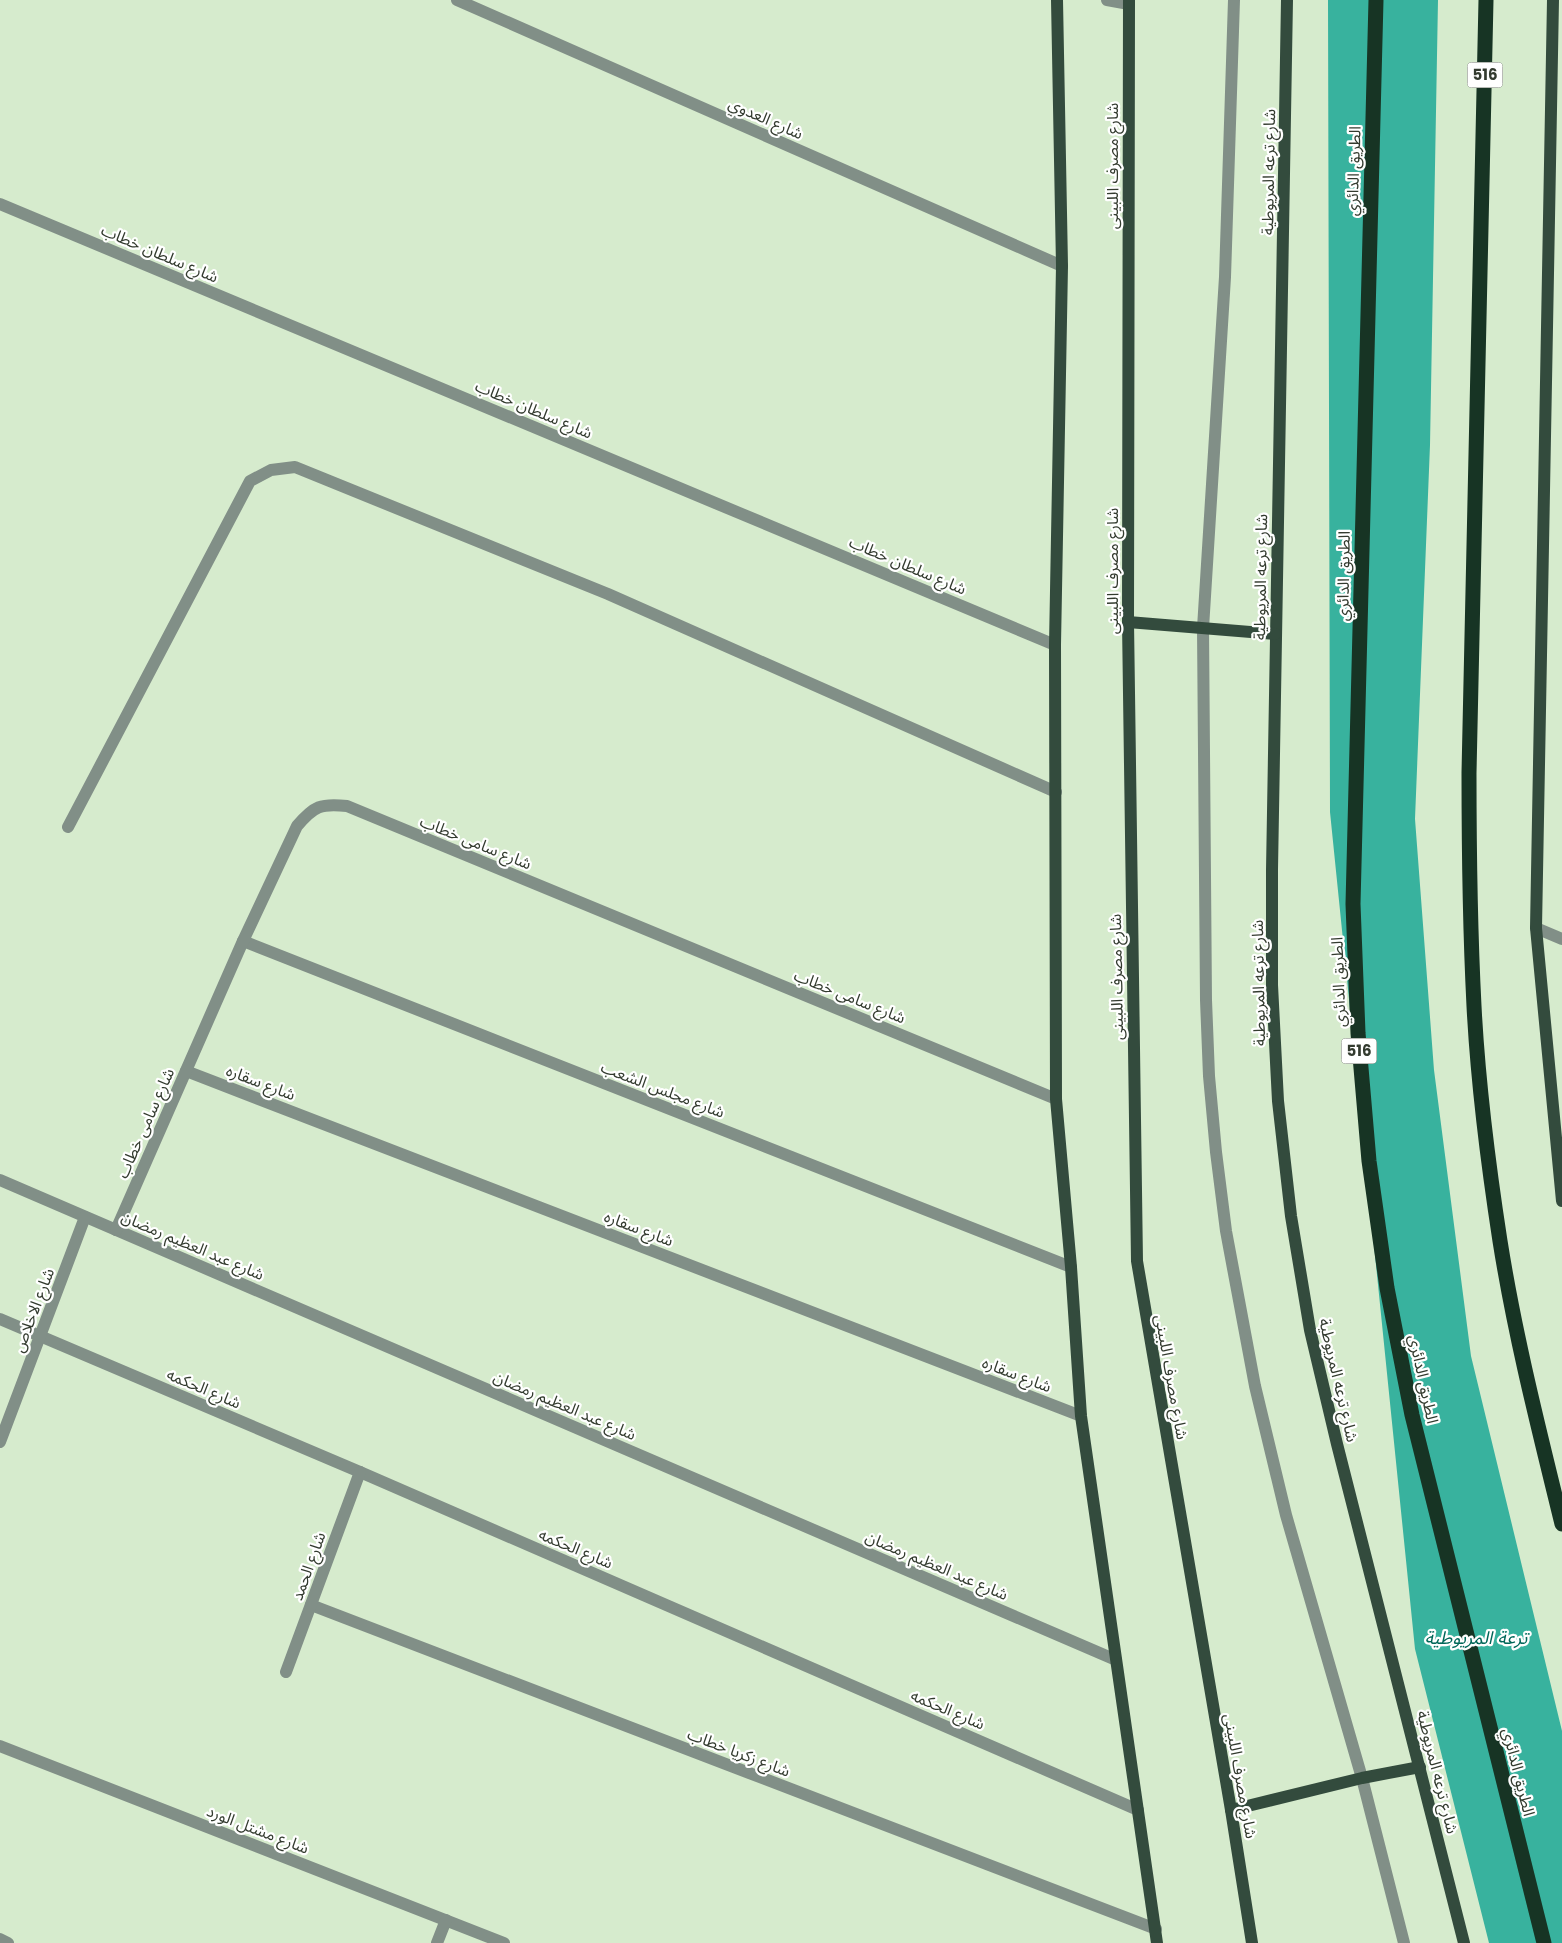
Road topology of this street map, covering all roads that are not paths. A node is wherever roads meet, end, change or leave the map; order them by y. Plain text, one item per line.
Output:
1 (457, 0) edge
2 (1057, 0) edge
3 (1107, 0) edge
4 (1234, 0) edge
5 (1287, 0) edge
6 (1376, 0) edge
7 (1486, 0) edge
8 (1553, 0) edge
9 (1129, 2) edge
10 (1557, 37) edge
11 (0, 204) edge
12 (1062, 266) junction
13 (1128, 622) junction
14 (1203, 628) junction
15 (1275, 634) junction
16 (1055, 644) junction
17 (1056, 792) junction
18 (68, 827) dead end
19 (1536, 928) junction
20 (1562, 939) edge
21 (242, 940) junction
22 (186, 1071) junction
23 (1056, 1099) junction
24 (0, 1180) edge
25 (1561, 1193) edge
26 (86, 1217) junction
27 (116, 1230) junction
28 (1071, 1267) junction
29 (0, 1319) edge
30 (40, 1336) junction
31 (1081, 1416) junction
32 (0, 1442) edge
33 (360, 1472) junction
34 (1562, 1524) edge
35 (311, 1605) junction
36 (1116, 1660) junction
37 (286, 1672) dead end
38 (0, 1746) edge
39 (1420, 1768) junction
40 (1362, 1778) junction
41 (1138, 1810) junction
42 (1231, 1810) junction
43 (446, 1920) junction
44 (1156, 1929) junction
45 (0, 1939) edge
46 (8, 1943) edge
47 (437, 1943) edge
48 (504, 1943) edge
49 (1157, 1943) edge
50 (1252, 1943) edge
51 (1404, 1943) edge
52 (1464, 1943) edge
53 (1544, 1943) edge

1 - 12 street, شارع العدوي
2 - 12 main road
3 - 9 street
4 - 14 street
5 - 15 main road, شارع ترعه المريوطية
6 - 53 highway, الطريق الدائري / 516
7 - 34 highway, 516
8 - 10 main road
9 - 13 main road, شارع مصرف اللبينى
10 - 19 main road
11 - 16 street, شارع سلطان خطاب
12 - 16 main road
13 - 14 main road
13 - 42 main road, شارع مصرف اللبينى
14 - 15 main road
14 - 40 street
15 - 39 main road, شارع ترعه المريوطية
16 - 17 main road
17 - 18 street
17 - 23 main road
19 - 20 street
19 - 25 main road
21 - 22 street, شارع سامى خطاب
21 - 23 street, شارع سامى خطاب
21 - 28 street, شارع مجلس الشعب
22 - 27 street, شارع سامى خطاب
22 - 31 street, شارع سقاره
23 - 28 main road
24 - 26 street, شارع عبد العظيم رمضان
26 - 27 street, شارع عبد العظيم رمضان
26 - 30 street, شارع الاخلاص
27 - 36 street, شارع عبد العظيم رمضان
28 - 31 main road
29 - 30 street, شارع الحكمه
30 - 32 street, شارع الاخلاص
30 - 33 street, شارع الحكمه
31 - 36 main road
33 - 35 street, شارع الحمد
33 - 41 street, شارع الحكمه
35 - 37 street, شارع الحمد
35 - 44 street, شارع زكريا خطاب
36 - 41 main road
38 - 43 street, شارع مشتل الورد
39 - 40 main road
39 - 52 main road, شارع ترعه المريوطية
40 - 42 main road
40 - 51 street
41 - 44 main road
42 - 50 main road, شارع مصرف اللبينى
43 - 47 street
43 - 48 street, شارع مشتل الورد
44 - 49 main road
45 - 46 street

